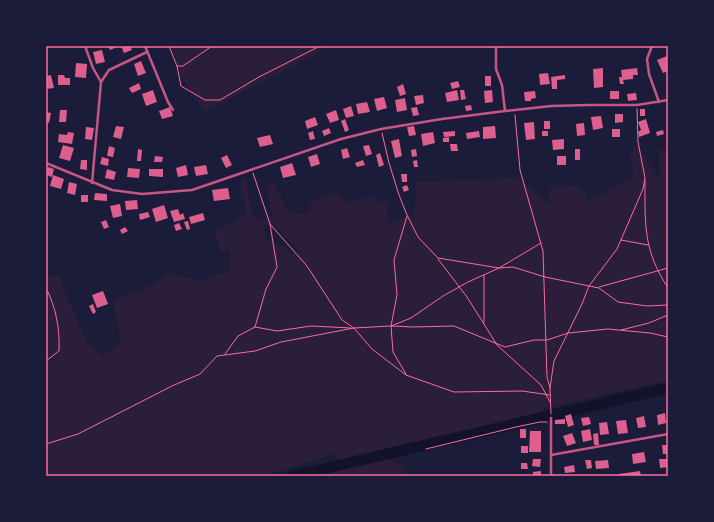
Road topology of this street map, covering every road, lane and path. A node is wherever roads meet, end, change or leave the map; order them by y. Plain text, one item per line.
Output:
1 (84, 46) edge
2 (145, 46) edge
3 (169, 46) edge
4 (212, 46) edge
5 (320, 46) edge
6 (496, 46) edge
7 (652, 46) edge
8 (147, 52) junction
9 (177, 66) junction
10 (101, 82) junction
11 (668, 100) edge
12 (659, 102) junction
13 (637, 105) junction
14 (173, 110) dead end
15 (515, 110) junction
16 (505, 111) junction
17 (381, 129) junction
18 (46, 163) edge
19 (251, 169) junction
20 (646, 178) junction
21 (92, 183) junction
22 (407, 215) junction
23 (270, 224) junction
24 (621, 240) junction
25 (540, 243) junction
26 (648, 245) junction
27 (438, 258) junction
28 (499, 268) junction
29 (668, 268) edge
30 (658, 271) junction
31 (484, 274) junction
32 (545, 277) junction
33 (589, 286) junction
34 (459, 287) junction
35 (46, 288) edge
36 (599, 288) junction
37 (668, 288) edge
38 (668, 305) edge
39 (668, 315) edge
40 (484, 324) junction
41 (390, 326) junction
42 (255, 327) junction
43 (354, 328) junction
44 (620, 330) junction
45 (568, 333) junction
46 (668, 337) edge
47 (547, 340) junction
48 (497, 345) junction
49 (225, 354) junction
50 (46, 361) edge
51 (406, 375) junction
52 (550, 388) junction
53 (545, 394) junction
54 (550, 395) junction
55 (550, 402) junction
56 (550, 410) dead end
57 (551, 418) dead end
58 (551, 422) junction
59 (668, 434) edge
60 (46, 444) edge
61 (426, 449) dead end
62 (552, 455) junction
63 (551, 476) edge

1 - 10 street
2 - 8 street
3 - 9 path
4 - 9 path
5 - 9 path
6 - 16 street
7 - 12 street
8 - 10 street
8 - 14 street
10 - 21 street
11 - 12 street
12 - 13 street
13 - 15 street
13 - 20 path
15 - 16 street
15 - 25 path
16 - 17 street
17 - 19 street
17 - 22 path
18 - 21 street
19 - 21 street
19 - 23 path
20 - 24 path
20 - 26 path
22 - 27 path
22 - 41 path
23 - 42 path
23 - 43 path
24 - 26 path
24 - 33 path
25 - 28 path
25 - 32 path
26 - 30 path
27 - 28 path
27 - 34 path
28 - 31 path
28 - 32 path
29 - 30 path
30 - 36 path
30 - 37 path
31 - 34 path
31 - 40 path
32 - 33 path
32 - 47 path
33 - 36 path
33 - 45 path
34 - 40 path
34 - 41 path
35 - 50 path
36 - 38 path
39 - 44 path
40 - 48 path
41 - 43 path
41 - 48 path
41 - 51 path
42 - 43 path
42 - 49 path
43 - 49 path
43 - 51 path
44 - 45 path
44 - 46 path
45 - 47 path
45 - 52 path
47 - 48 path
47 - 52 path
48 - 53 path
49 - 60 path
51 - 53 path
52 - 54 path
53 - 54 path
53 - 55 path
54 - 55 path
55 - 56 path
57 - 58 street
58 - 61 path
58 - 62 street
59 - 62 street
62 - 63 street

